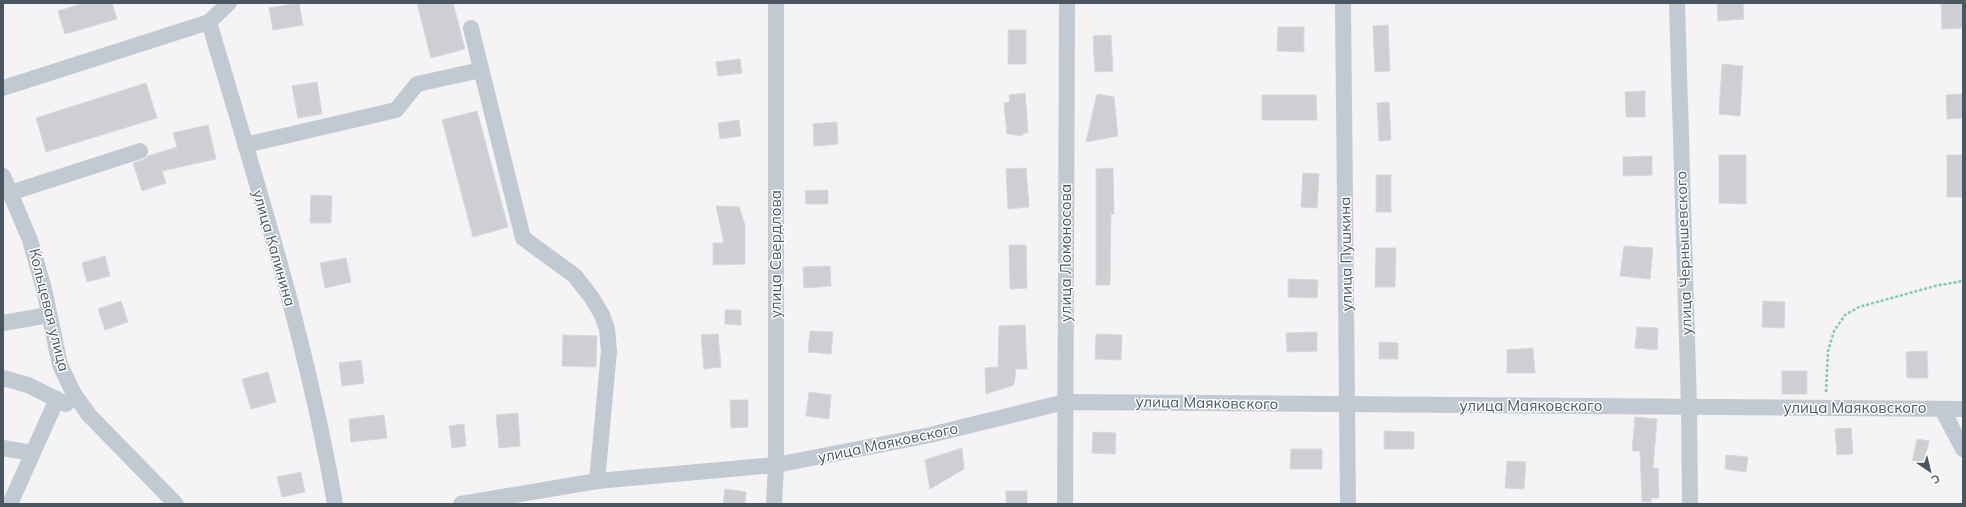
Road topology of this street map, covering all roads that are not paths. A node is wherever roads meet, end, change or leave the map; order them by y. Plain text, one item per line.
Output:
1 (228, 3) edge
2 (776, 3) edge
3 (1067, 3) edge
4 (1343, 3) edge
5 (1677, 3) edge
6 (209, 22) junction
7 (471, 28) dead end
8 (482, 70) junction
9 (3, 88) edge
10 (245, 145) junction
11 (140, 151) dead end
12 (3, 176) edge
13 (10, 193) junction
14 (49, 315) junction
15 (3, 323) edge
16 (3, 378) edge
17 (57, 399) junction
18 (1065, 402) junction
19 (1347, 404) junction
20 (1689, 407) junction
21 (1942, 409) junction
22 (1963, 409) edge
23 (89, 415) junction
24 (3, 448) edge
25 (1963, 449) edge
26 (32, 453) junction
27 (776, 465) junction
28 (597, 481) junction
29 (10, 504) edge
30 (176, 504) edge
31 (335, 504) edge
32 (461, 504) edge
33 (774, 504) edge
34 (1065, 504) edge
35 (1348, 504) edge
36 (1690, 504) edge

1 - 6 street
2 - 27 street, улица Свердлова
3 - 18 street, улица Ломоносова
4 - 19 street, улица Пушкина
5 - 20 street, улица Чернышевского
6 - 9 street
6 - 10 street, улица Калинина
7 - 8 street
8 - 10 street
8 - 28 street
10 - 31 street, улица Калинина
11 - 13 street
12 - 13 street, Кольцевая улица
13 - 14 street, Кольцевая улица
14 - 15 street
14 - 23 street, Кольцевая улица
16 - 17 street
17 - 23 street
17 - 26 street
18 - 19 street, улица Маяковского
18 - 27 street, улица Маяковского
18 - 34 street, улица Ломоносова
19 - 20 street, улица Маяковского
19 - 35 street, улица Пушкина
20 - 21 street, улица Маяковского
20 - 36 street, улица Чернышевского
21 - 22 street, улица Маяковского
21 - 25 street
23 - 30 street, Кольцевая улица
24 - 26 street
26 - 29 street
27 - 28 street, улица Маяковского
27 - 33 street, улица Свердлова
28 - 32 street, улица Маяковского

